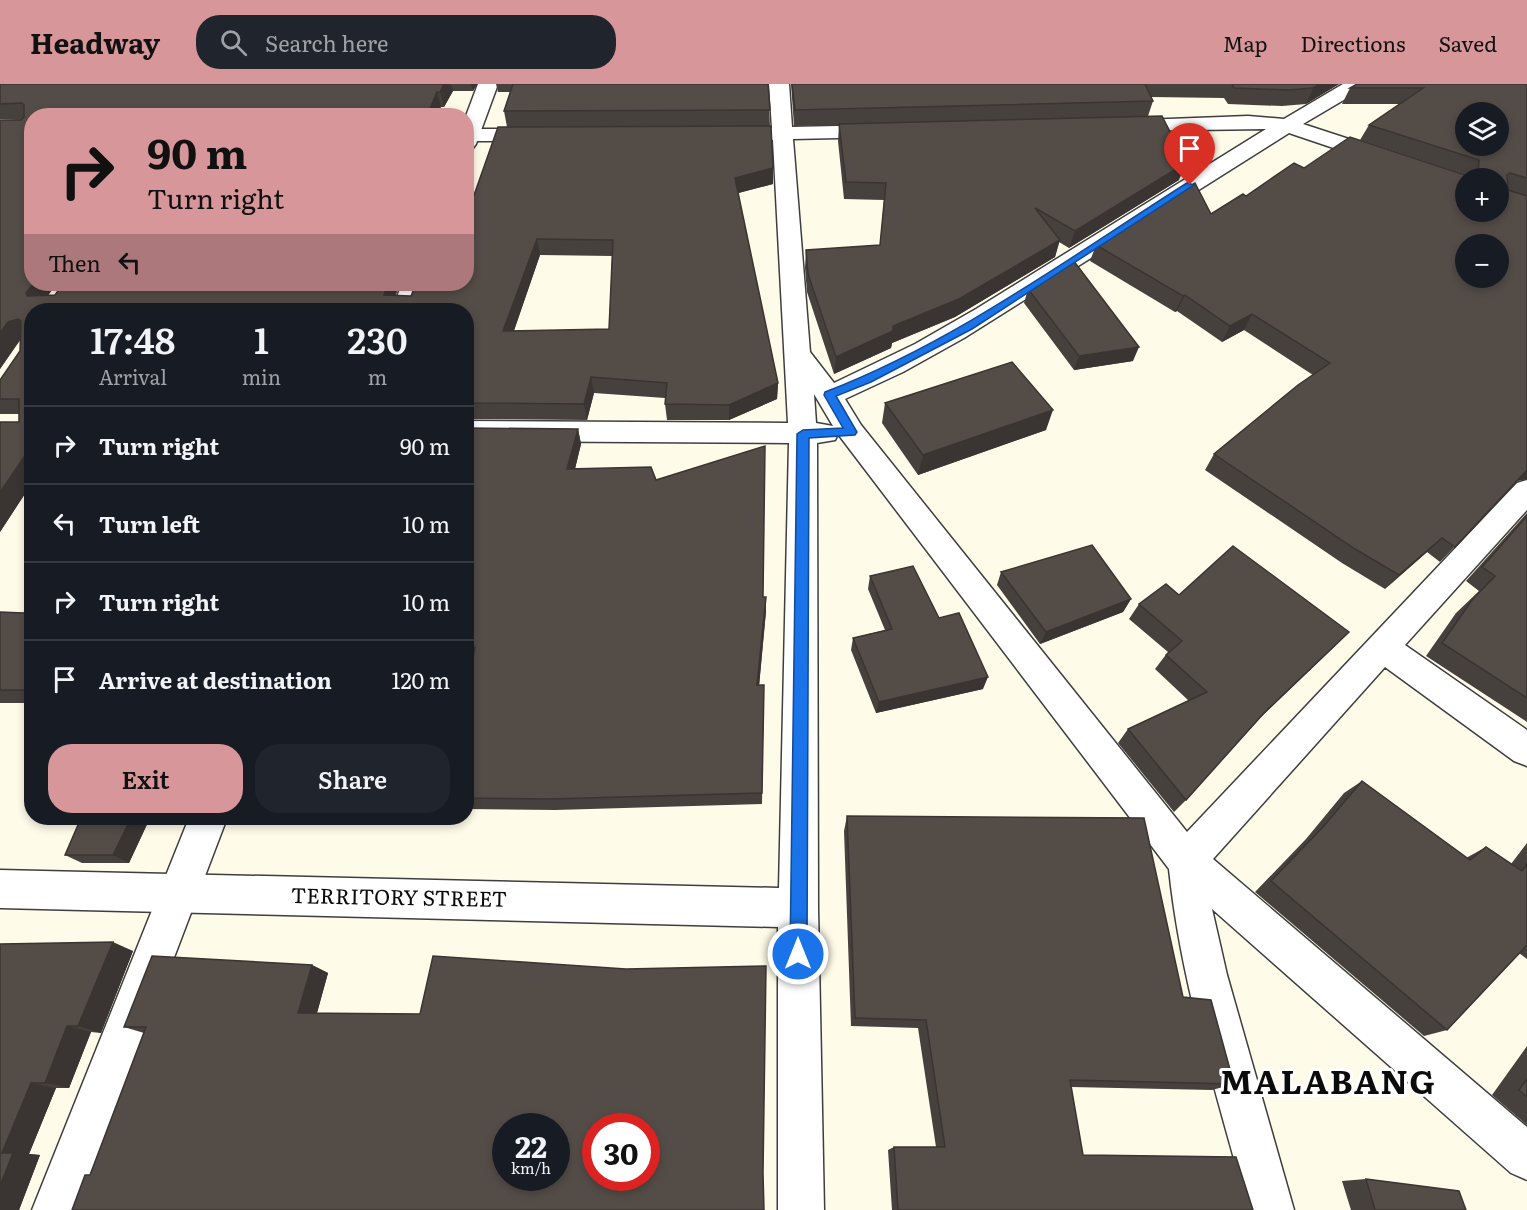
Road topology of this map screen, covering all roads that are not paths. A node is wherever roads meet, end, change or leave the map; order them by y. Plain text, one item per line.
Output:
1 (488, 84) edge
2 (779, 84) edge
3 (1357, 84) edge
4 (474, 122) edge
5 (1286, 125) junction
6 (1099, 126) edge
7 (900, 131) edge
8 (743, 134) edge
9 (783, 134) junction
10 (562, 135) edge
11 (474, 138) edge
12 (1455, 182) edge
13 (798, 354) junction
14 (829, 395) junction
15 (474, 431) edge
16 (851, 432) junction
17 (803, 434) junction
18 (1527, 491) edge
19 (1382, 647) junction
20 (1527, 750) edge
21 (205, 825) edge
22 (1187, 862) junction
23 (0, 889) edge
24 (179, 893) junction
25 (798, 908) junction
26 (1527, 1157) edge
27 (55, 1210) edge
28 (801, 1210) edge
29 (1271, 1210) edge

1 - 4 street
2 - 9 street
3 - 5 street
5 - 6 street
5 - 12 street
5 - 14 street
7 - 9 street
8 - 9 street
9 - 13 street
10 - 11 street
13 - 14 street
13 - 17 street
14 - 16 street
15 - 17 street
16 - 17 street
16 - 22 street
17 - 25 street
18 - 19 street
19 - 20 street
19 - 22 street
21 - 24 street
22 - 26 street
22 - 29 street
23 - 24 street, TERRITORY STREET
24 - 25 street, TERRITORY STREET
24 - 27 street
25 - 28 street

